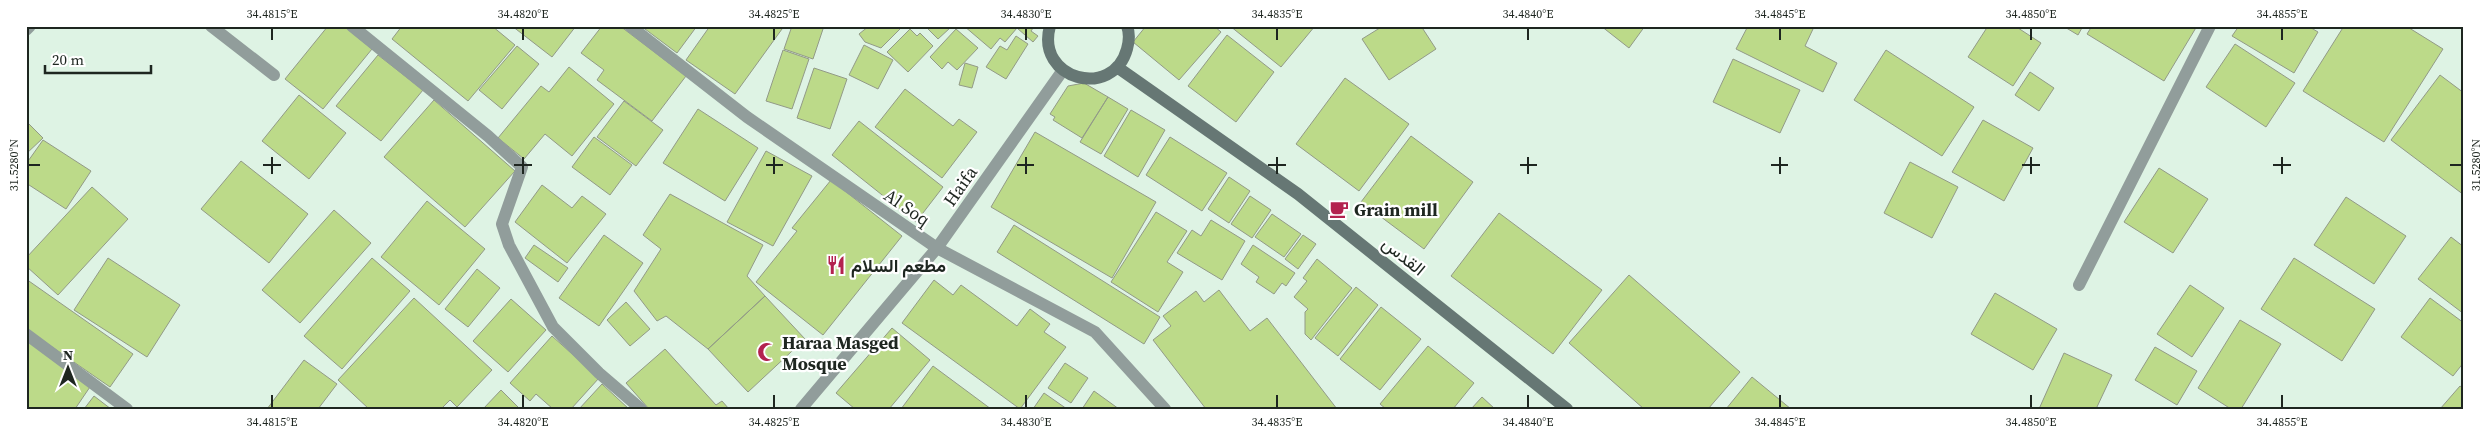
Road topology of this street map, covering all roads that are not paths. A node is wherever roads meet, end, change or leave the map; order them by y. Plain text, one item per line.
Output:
1 (30, 26) edge
2 (212, 26) edge
3 (352, 26) edge
4 (630, 26) edge
5 (1050, 26) edge
6 (1127, 26) edge
7 (2210, 26) edge
8 (26, 30) edge
9 (1117, 67) junction
10 (1063, 70) junction
11 (274, 74) dead end
12 (937, 248) junction
13 (2079, 285) dead end
14 (26, 334) edge
15 (127, 409) edge
16 (641, 409) edge
17 (801, 409) edge
18 (1165, 409) edge
19 (1567, 409) edge

1 - 8 street
2 - 11 street
3 - 16 street
4 - 12 street, Al Soq
5 - 10 main road
6 - 9 main road
7 - 13 street
9 - 10 main road
9 - 19 main road, القدس
10 - 12 street, Haifa
12 - 17 street, Haifa
12 - 18 street, Al Soq
14 - 15 street

